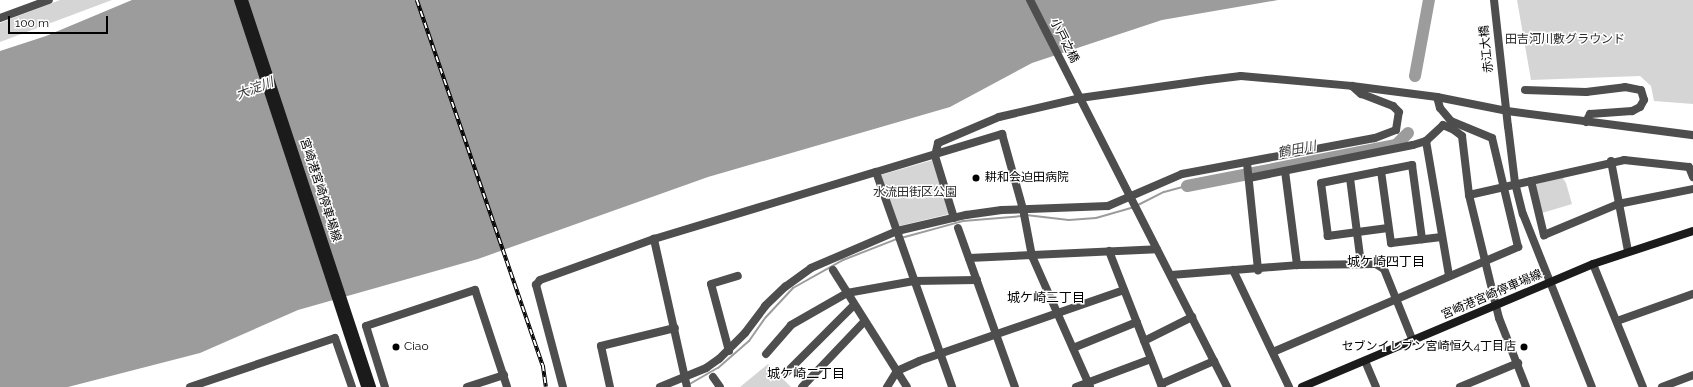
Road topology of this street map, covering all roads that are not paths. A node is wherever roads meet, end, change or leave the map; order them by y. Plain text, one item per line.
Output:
1 (49, 0) edge
2 (238, 0) edge
3 (244, 0) edge
4 (1030, 0) edge
5 (1494, 0) edge
6 (0, 18) edge
7 (1352, 86) junction
8 (1525, 90) dead end
9 (1079, 95) junction
10 (1437, 98) junction
11 (1507, 111) junction
12 (1586, 122) junction
13 (1693, 135) edge
14 (1426, 141) junction
15 (935, 156) junction
16 (1611, 161) junction
17 (1248, 163) junction
18 (1285, 171) junction
19 (1381, 171) junction
20 (876, 172) junction
21 (1693, 177) edge
22 (1249, 178) junction
23 (1350, 178) junction
24 (1531, 181) junction
25 (1503, 188) junction
26 (1693, 189) edge
27 (1469, 195) junction
28 (1131, 197) junction
29 (1618, 204) junction
30 (1023, 209) junction
31 (954, 218) junction
32 (958, 228) dead end
33 (1388, 228) junction
34 (897, 231) junction
35 (1693, 231) edge
36 (1356, 232) junction
37 (1442, 238) junction
38 (654, 239) junction
39 (1422, 239) junction
40 (1157, 249) junction
41 (1109, 251) junction
42 (1628, 251) junction
43 (1032, 256) junction
44 (969, 258) junction
45 (1484, 262) junction
46 (1361, 264) junction
47 (1593, 264) junction
48 (1297, 265) junction
49 (833, 270) dead end
50 (1233, 270) junction
51 (1258, 270) junction
52 (1171, 275) junction
53 (738, 276) dead end
54 (1449, 276) junction
55 (977, 280) junction
56 (914, 281) junction
57 (1549, 284) junction
58 (1124, 290) junction
59 (847, 293) junction
60 (1693, 294) edge
61 (1396, 299) junction
62 (854, 305) junction
63 (1497, 307) junction
64 (1057, 314) junction
65 (345, 316) junction
66 (1192, 317) junction
67 (1617, 321) junction
68 (864, 322) junction
69 (1137, 322) junction
70 (675, 328) junction
71 (997, 334) junction
72 (1144, 341) junction
73 (1413, 341) junction
74 (1073, 348) junction
75 (728, 351) junction
76 (1273, 352) junction
77 (766, 354) dead end
78 (940, 354) junction
79 (1151, 359) junction
80 (1214, 361) junction
81 (1365, 361) junction
82 (1518, 363) junction
83 (897, 371) junction
84 (786, 374) dead end
85 (1693, 375) edge
86 (504, 376) junction
87 (686, 377) junction
88 (713, 377) dead end
89 (1089, 385) edge
90 (1161, 385) edge
91 (1306, 386) edge
92 (190, 387) edge
93 (352, 387) edge
94 (365, 387) edge
95 (372, 387) edge
96 (385, 387) edge
97 (467, 387) edge
98 (507, 387) edge
99 (563, 387) edge
100 (610, 387) edge
101 (660, 387) edge
102 (687, 387) edge
103 (720, 387) edge
104 (802, 387) edge
105 (887, 387) edge
106 (907, 387) edge
107 (952, 387) edge
108 (1015, 387) edge
109 (1076, 387) edge
110 (1227, 387) edge
111 (1289, 387) edge
112 (1376, 387) edge
113 (1460, 387) edge
114 (1526, 387) edge
115 (1592, 387) edge
116 (1643, 387) edge
117 (1662, 387) edge

1 - 6 street
2 - 65 main road, 宮崎港宮崎停車場線
3 - 65 main road, 宮崎港宮崎停車場線
4 - 9 street, 小戸之橋
5 - 11 street, 赤江大橋
7 - 9 street
7 - 10 street
7 - 17 street
8 - 12 street
9 - 15 street
9 - 28 street, 小戸之橋
10 - 11 street
10 - 25 street
11 - 12 street
11 - 57 street, 赤江大橋, bridge
12 - 13 street
14 - 18 street
14 - 27 street
14 - 37 street
15 - 20 street
15 - 30 street
15 - 31 street
16 - 21 street
16 - 24 street
16 - 29 street
17 - 22 street
17 - 28 street
18 - 22 street
18 - 48 street
19 - 23 street
19 - 33 street
19 - 39 street
20 - 34 street
20 - 38 street
22 - 51 street
23 - 36 street
23 - 36 street
24 - 25 street
24 - 29 street
25 - 27 street
25 - 45 street
26 - 29 street
27 - 45 street
28 - 30 street
28 - 40 street, 小戸之橋
29 - 42 street
30 - 31 street
30 - 43 street
31 - 34 street
32 - 44 street
33 - 36 street
33 - 39 street
34 - 56 street
34 - 75 street
35 - 42 main road, 宮崎港宮崎停車場線
36 - 46 street
37 - 39 street
37 - 54 street
38 - 70 street
38 - 99 street
40 - 41 street
40 - 52 street, 小戸之橋
41 - 43 street
41 - 58 street
42 - 47 main road, 宮崎港宮崎停車場線
43 - 44 street
43 - 64 street
44 - 55 street
45 - 54 street
45 - 63 street
46 - 48 street
46 - 61 street
47 - 57 main road, 宮崎港宮崎停車場線
47 - 67 street
48 - 51 street
49 - 59 street
50 - 51 street
50 - 52 street
50 - 76 street
52 - 66 street, 小戸之橋
53 - 75 street
54 - 61 street
55 - 56 street
55 - 71 street
56 - 59 street
56 - 78 street
57 - 63 main road, 宮崎港宮崎停車場線
57 - 115 street, 赤江大橋
58 - 64 street
58 - 69 street
59 - 62 street
59 - 77 street
60 - 67 street
61 - 73 street
61 - 76 street
62 - 68 street
62 - 84 street
63 - 73 main road, 宮崎港宮崎停車場線
63 - 82 street
64 - 71 street
64 - 74 street
65 - 94 main road, 宮崎港宮崎停車場線
65 - 95 main road, 宮崎港宮崎停車場線
66 - 72 street
66 - 80 street, 小戸之橋
67 - 116 street
68 - 83 street
68 - 104 street
69 - 72 street
69 - 74 street
70 - 87 street
70 - 100 street
71 - 78 street
71 - 108 street
72 - 79 street
73 - 81 main road, 宮崎港宮崎停車場線
74 - 89 street
75 - 87 street
76 - 111 street
78 - 83 street
78 - 107 street
79 - 89 street
79 - 90 street
80 - 90 street
80 - 110 street, 小戸之橋
81 - 91 main road, 宮崎港宮崎停車場線
81 - 112 street
82 - 113 street
82 - 114 street
83 - 105 street
83 - 106 street
85 - 117 street
86 - 96 street
86 - 97 street
86 - 98 street
87 - 101 street
87 - 102 street
88 - 103 street
89 - 109 street
92 - 93 street

